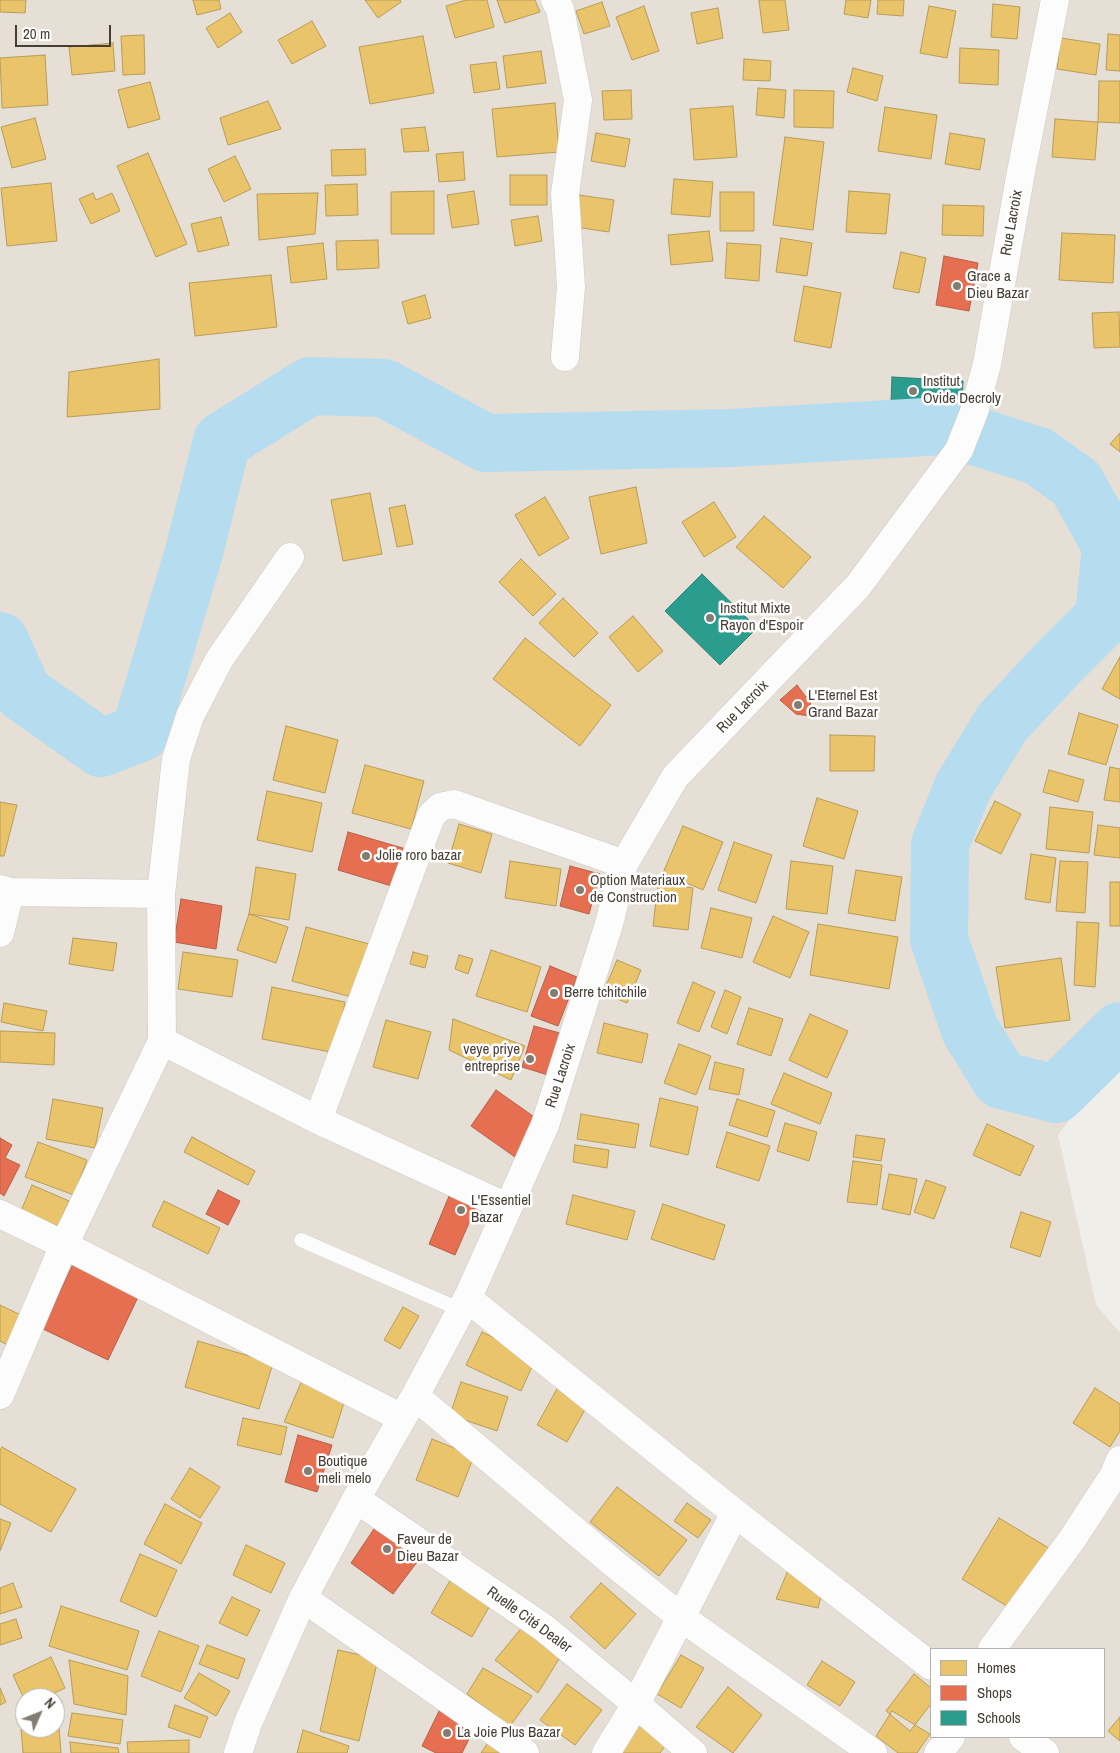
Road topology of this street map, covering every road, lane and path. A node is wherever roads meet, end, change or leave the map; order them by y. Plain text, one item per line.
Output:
1 (555, 0) edge
2 (1055, 0) edge
3 (565, 356) dead end
4 (290, 557) dead end
5 (624, 864) junction
6 (5, 890) edge
7 (161, 894) junction
8 (0, 933) edge
9 (162, 1041) junction
10 (318, 1120) junction
11 (507, 1207) junction
12 (0, 1214) edge
13 (301, 1240) dead end
14 (64, 1244) junction
15 (464, 1304) junction
16 (0, 1395) edge
17 (409, 1407) junction
18 (1120, 1460) edge
19 (356, 1499) junction
20 (735, 1513) junction
21 (304, 1598) junction
22 (682, 1618) junction
23 (993, 1648) edge
24 (930, 1665) edge
25 (636, 1704) junction
26 (950, 1738) edge
27 (1024, 1738) edge
28 (238, 1753) edge
29 (525, 1753) edge
30 (606, 1753) edge
31 (693, 1753) edge
32 (873, 1753) edge
33 (938, 1753) edge
34 (1045, 1753) edge

1 - 3 street
2 - 5 street, Rue Lacroix
4 - 7 street
5 - 10 street
5 - 11 street, Rue Lacroix
6 - 7 street
6 - 8 street
7 - 9 street
9 - 10 street
9 - 14 street
10 - 11 street
11 - 15 street, Rue Lacroix
12 - 14 street
13 - 15 lane
14 - 16 street
14 - 17 street
15 - 17 street, Rue Lacroix
15 - 20 street
17 - 19 street, Rue Lacroix
17 - 22 street
18 - 23 street
19 - 21 street, Rue Lacroix
19 - 25 street, Ruelle Cité Dealer
20 - 22 street
20 - 24 street
21 - 28 street, Rue Lacroix
21 - 29 street
22 - 25 street
22 - 32 street
25 - 30 street
25 - 31 street, Ruelle Cité Dealer
26 - 33 street
27 - 34 street

